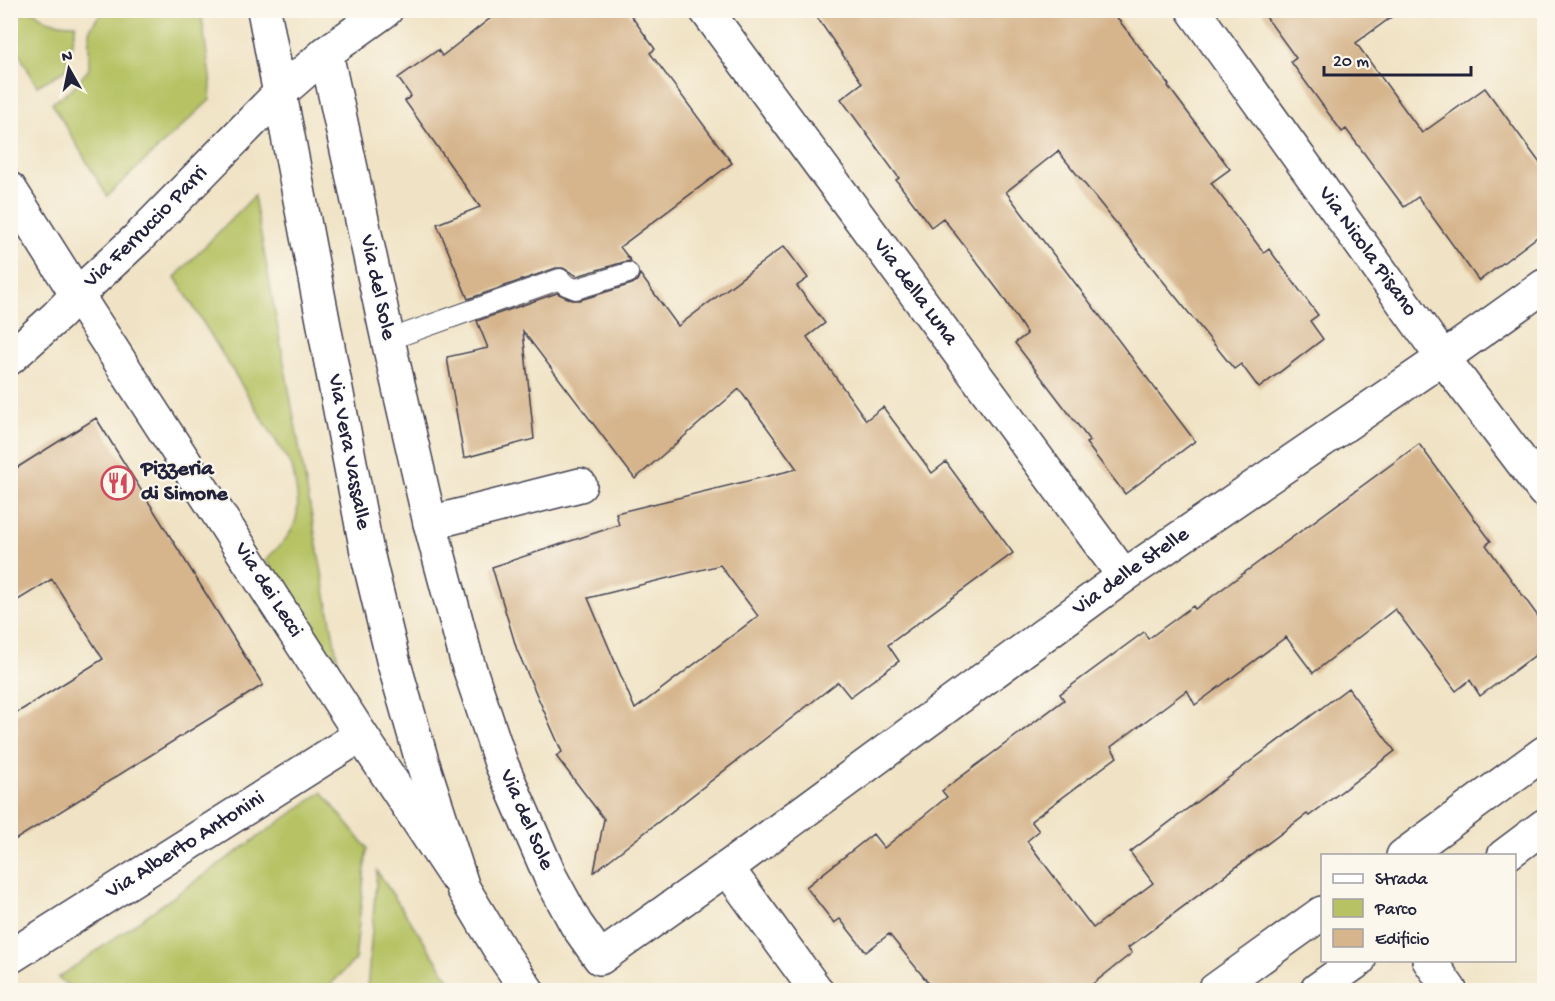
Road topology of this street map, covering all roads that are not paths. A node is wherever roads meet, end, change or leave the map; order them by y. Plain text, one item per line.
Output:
1 (264, 10) edge
2 (386, 10) edge
3 (705, 10) edge
4 (1198, 12) edge
5 (326, 53) junction
6 (279, 94) junction
7 (10, 189) edge
8 (628, 273) dead end
9 (1545, 286) edge
10 (77, 295) junction
11 (388, 340) junction
12 (10, 358) edge
13 (1443, 358) junction
14 (580, 485) dead end
15 (1545, 491) edge
16 (430, 523) junction
17 (1124, 576) junction
18 (361, 735) junction
19 (1545, 753) edge
20 (1545, 826) edge
21 (1403, 854) edge
22 (1505, 854) edge
23 (727, 868) junction
24 (463, 888) junction
25 (1321, 914) edge
26 (10, 957) edge
27 (1356, 962) edge
28 (1430, 962) edge
29 (527, 990) edge
30 (816, 990) edge
31 (1215, 990) edge
32 (1317, 990) edge
33 (1450, 990) edge

1 - 6 street, Via Vera Vassalle
2 - 5 street
3 - 17 street, Via della Luna
4 - 13 street, Via Nicola Pisano
5 - 6 street
5 - 11 street, Via del Sole
6 - 10 street, Via Ferruccio Parri
6 - 24 street, Via Vera Vassalle
7 - 10 street, Via dei Lecci
8 - 11 lane
9 - 13 street, Via delle Stelle
10 - 12 street, Via Ferruccio Parri
10 - 18 street, Via dei Lecci
11 - 16 street, Via del Sole
13 - 15 street, Via Nicola Pisano
13 - 17 street, Via delle Stelle
14 - 16 street
16 - 23 street, Via del Sole
17 - 23 street, Via delle Stelle
18 - 24 street, Via dei Lecci
18 - 26 street, Via Alberto Antonini
19 - 21 street
20 - 22 street
23 - 30 street
24 - 29 street, Via dei Lecci
25 - 31 street
27 - 32 street
28 - 33 street

